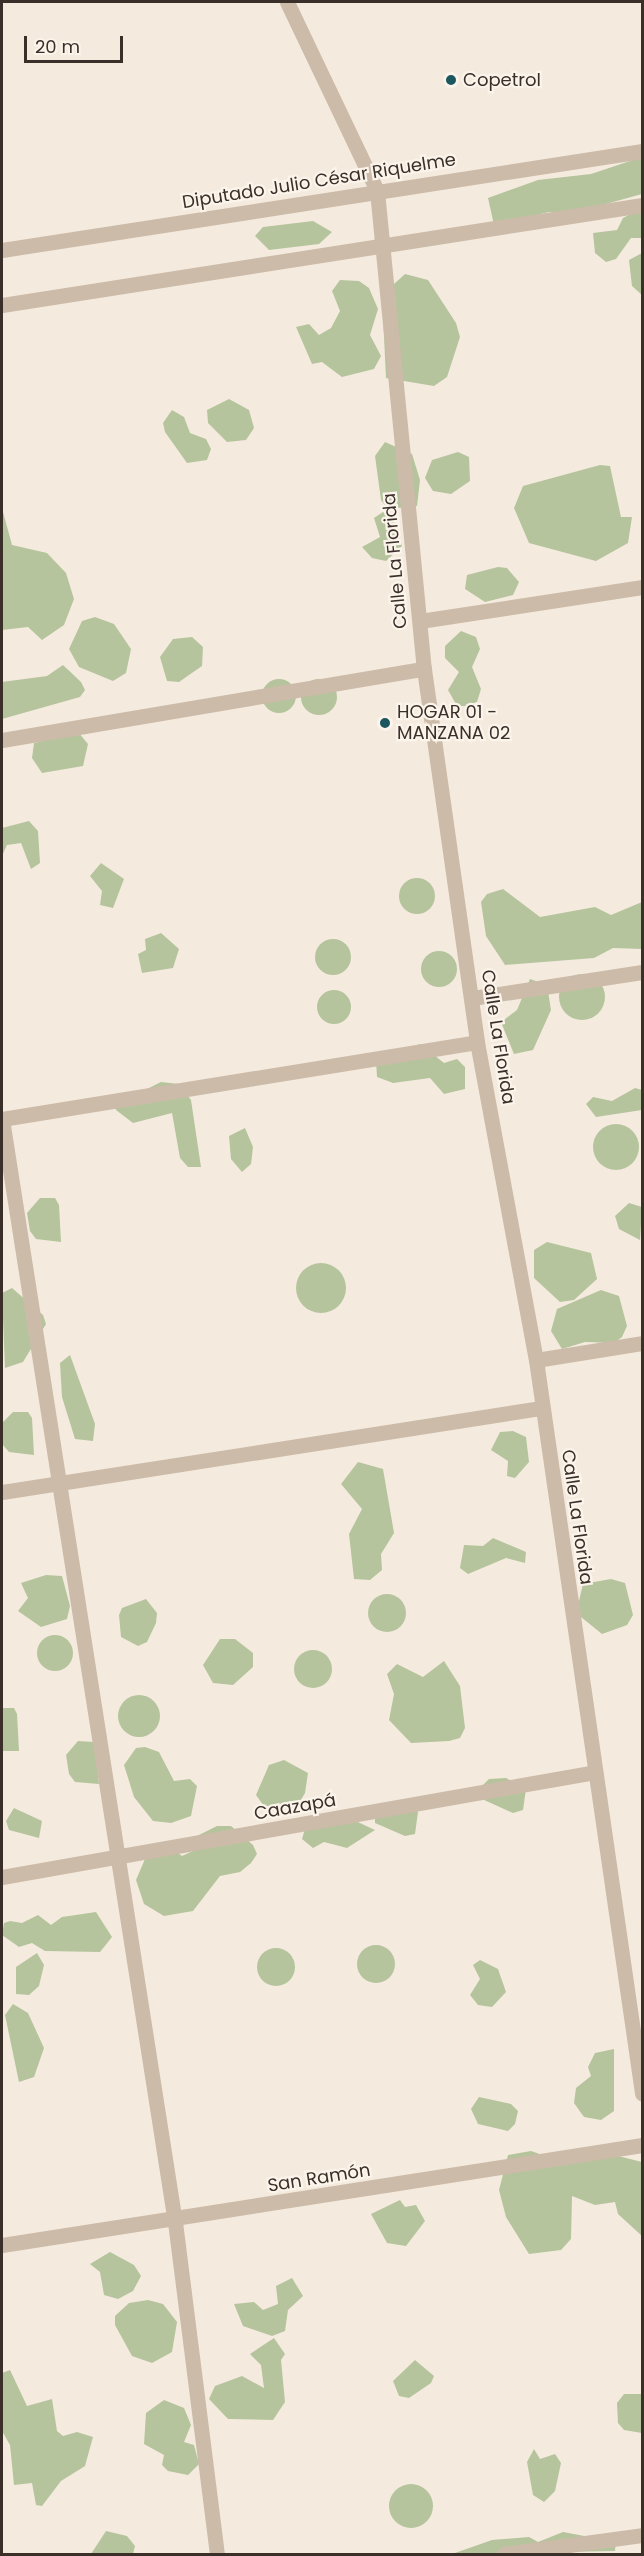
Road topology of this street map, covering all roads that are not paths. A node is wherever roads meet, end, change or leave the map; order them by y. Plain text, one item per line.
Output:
1 (287, 2) edge
2 (642, 151) edge
3 (377, 191) junction
4 (642, 205) edge
5 (385, 247) junction
6 (2, 250) edge
7 (2, 304) edge
8 (642, 587) edge
9 (420, 621) junction
10 (424, 669) junction
11 (2, 740) edge
12 (642, 972) edge
13 (472, 998) junction
14 (477, 1042) junction
15 (2, 1119) edge
16 (642, 1343) edge
17 (536, 1360) junction
18 (541, 1408) junction
19 (56, 1483) junction
20 (2, 1492) edge
21 (595, 1773) junction
22 (118, 1860) junction
23 (2, 1877) edge
24 (638, 2028) edge
25 (642, 2093) edge
26 (642, 2145) edge
27 (175, 2222) junction
28 (2, 2245) edge
29 (642, 2535) edge
30 (217, 2554) edge
31 (504, 2554) edge

1 - 3 street, Calle La Florida
2 - 3 street, Diputado Julio César Riquelme
3 - 5 street, Calle La Florida
3 - 6 street, Diputado Julio César Riquelme
4 - 5 street
5 - 7 street
5 - 9 street, Calle La Florida
8 - 9 street
9 - 10 street, Calle La Florida
10 - 11 street
10 - 13 street, Calle La Florida
12 - 13 street
13 - 14 street, Calle La Florida
14 - 15 street
14 - 17 street, Calle La Florida
15 - 19 street
16 - 17 street
17 - 18 street, Calle La Florida
18 - 19 street
18 - 21 street, Calle La Florida
19 - 20 street
19 - 22 street
21 - 22 street, Caazapá
21 - 24 street, Calle La Florida
22 - 23 street, Caazapá
22 - 27 street
24 - 25 street, Calle La Florida
26 - 27 street, San Ramón
27 - 28 street, San Ramón
27 - 30 street
29 - 31 street

